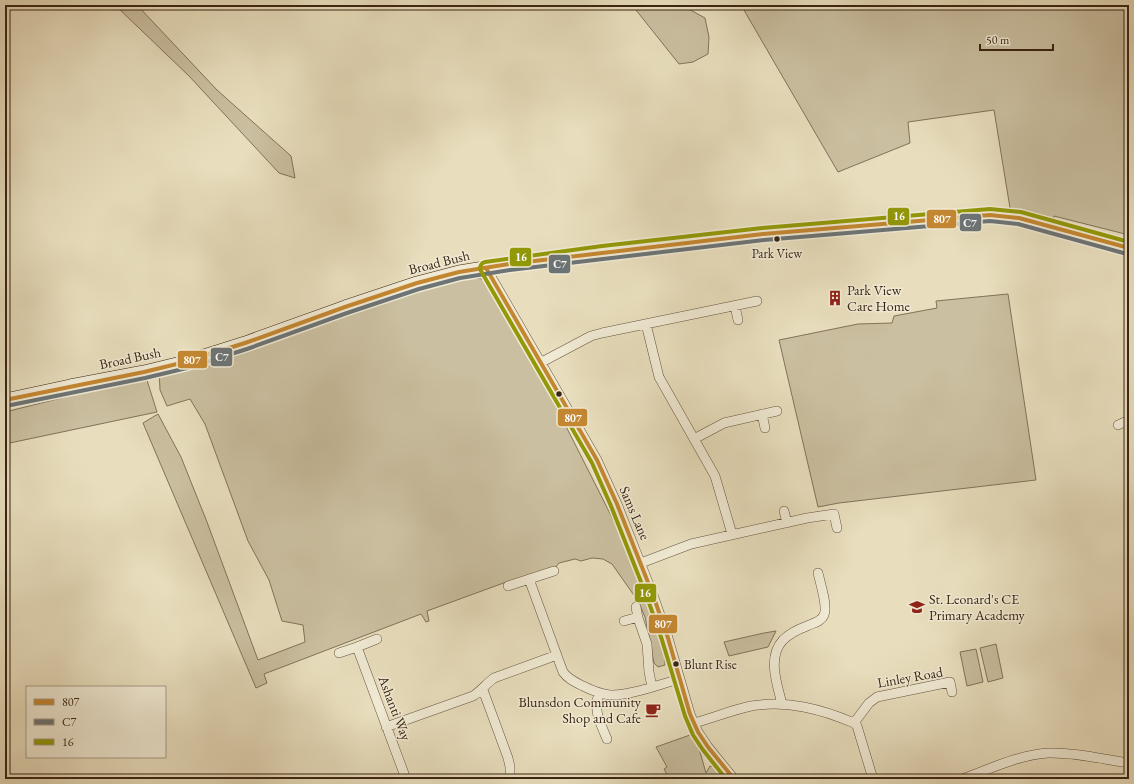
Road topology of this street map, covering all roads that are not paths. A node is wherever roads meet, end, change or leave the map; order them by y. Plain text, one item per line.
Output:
1 (1129, 248) edge
2 (486, 268) junction
3 (757, 301) dead end
4 (735, 306) junction
5 (738, 320) dead end
6 (646, 324) junction
7 (540, 363) junction
8 (5, 400) edge
9 (777, 411) dead end
10 (762, 414) junction
11 (1129, 420) edge
12 (1118, 425) dead end
13 (765, 428) dead end
14 (694, 439) junction
15 (784, 511) dead end
16 (786, 523) junction
17 (837, 528) dead end
18 (732, 534) junction
19 (641, 564) junction
20 (554, 571) dead end
21 (818, 573) dead end
22 (529, 579) junction
23 (508, 586) dead end
24 (636, 607) dead end
25 (638, 617) junction
26 (624, 621) dead end
27 (377, 639) dead end
28 (357, 647) junction
29 (339, 653) dead end
30 (557, 655) junction
31 (680, 679) junction
32 (652, 687) junction
33 (483, 690) junction
34 (952, 692) dead end
35 (599, 693) junction
36 (782, 704) junction
37 (694, 723) junction
38 (854, 723) junction
39 (386, 727) junction
40 (607, 739) dead end
41 (1122, 762) dead end
42 (982, 776) edge
43 (406, 779) edge
44 (510, 779) edge
45 (734, 779) edge
46 (873, 779) edge
47 (962, 779) edge

1 - 2 main road, Broad Bush
2 - 7 street, Sams Lane
2 - 8 main road, Broad Bush
3 - 4 street
4 - 5 street
4 - 6 street
6 - 7 street
6 - 14 street
7 - 19 street, Sams Lane
9 - 10 street
10 - 13 street
10 - 14 street
11 - 12 street
14 - 18 street
15 - 16 street
16 - 17 street
16 - 18 street
18 - 19 street
19 - 31 street, Sams Lane
20 - 22 street
21 - 36 street
22 - 23 street
22 - 30 street
24 - 25 street
25 - 26 street
25 - 32 street
27 - 28 street
28 - 29 street
28 - 39 street, Ashanti Way
30 - 33 street
30 - 35 street
31 - 32 street
31 - 37 street, Sams Lane
32 - 35 street
33 - 39 street
33 - 44 street
34 - 38 street, Linley Road
35 - 40 street
36 - 37 street
36 - 38 street
37 - 45 street, Sams Lane
38 - 46 street
39 - 43 street, Ashanti Way
41 - 42 street
42 - 47 street

